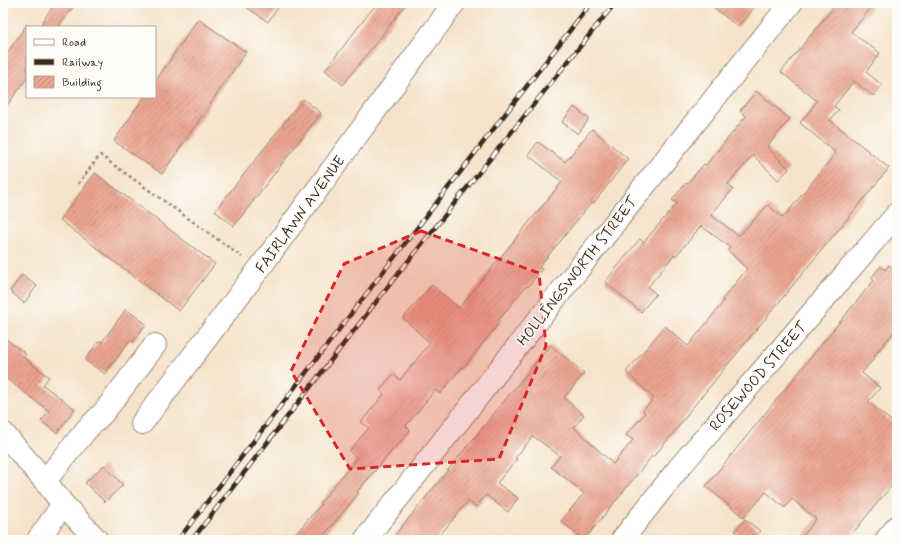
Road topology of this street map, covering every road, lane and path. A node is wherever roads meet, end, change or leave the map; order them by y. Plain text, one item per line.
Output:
1 (454, 3) edge
2 (791, 3) edge
3 (78, 184) dead end
4 (897, 214) edge
5 (259, 269) junction
6 (155, 345) dead end
7 (142, 423) dead end
8 (3, 433) edge
9 (44, 481) junction
10 (63, 504) junction
11 (897, 527) edge
12 (38, 540) edge
13 (96, 540) edge
14 (364, 540) edge
15 (622, 540) edge
16 (886, 540) edge

1 - 5 street, FAIRLAWN AVENUE
2 - 14 street, HOLLINGSWORTH STREET
3 - 5 path
4 - 15 street, ROSEWOOD STREET
5 - 7 street, FAIRLAWN AVENUE
6 - 9 street
8 - 9 street
9 - 10 street
10 - 12 street
10 - 13 street
11 - 16 street

